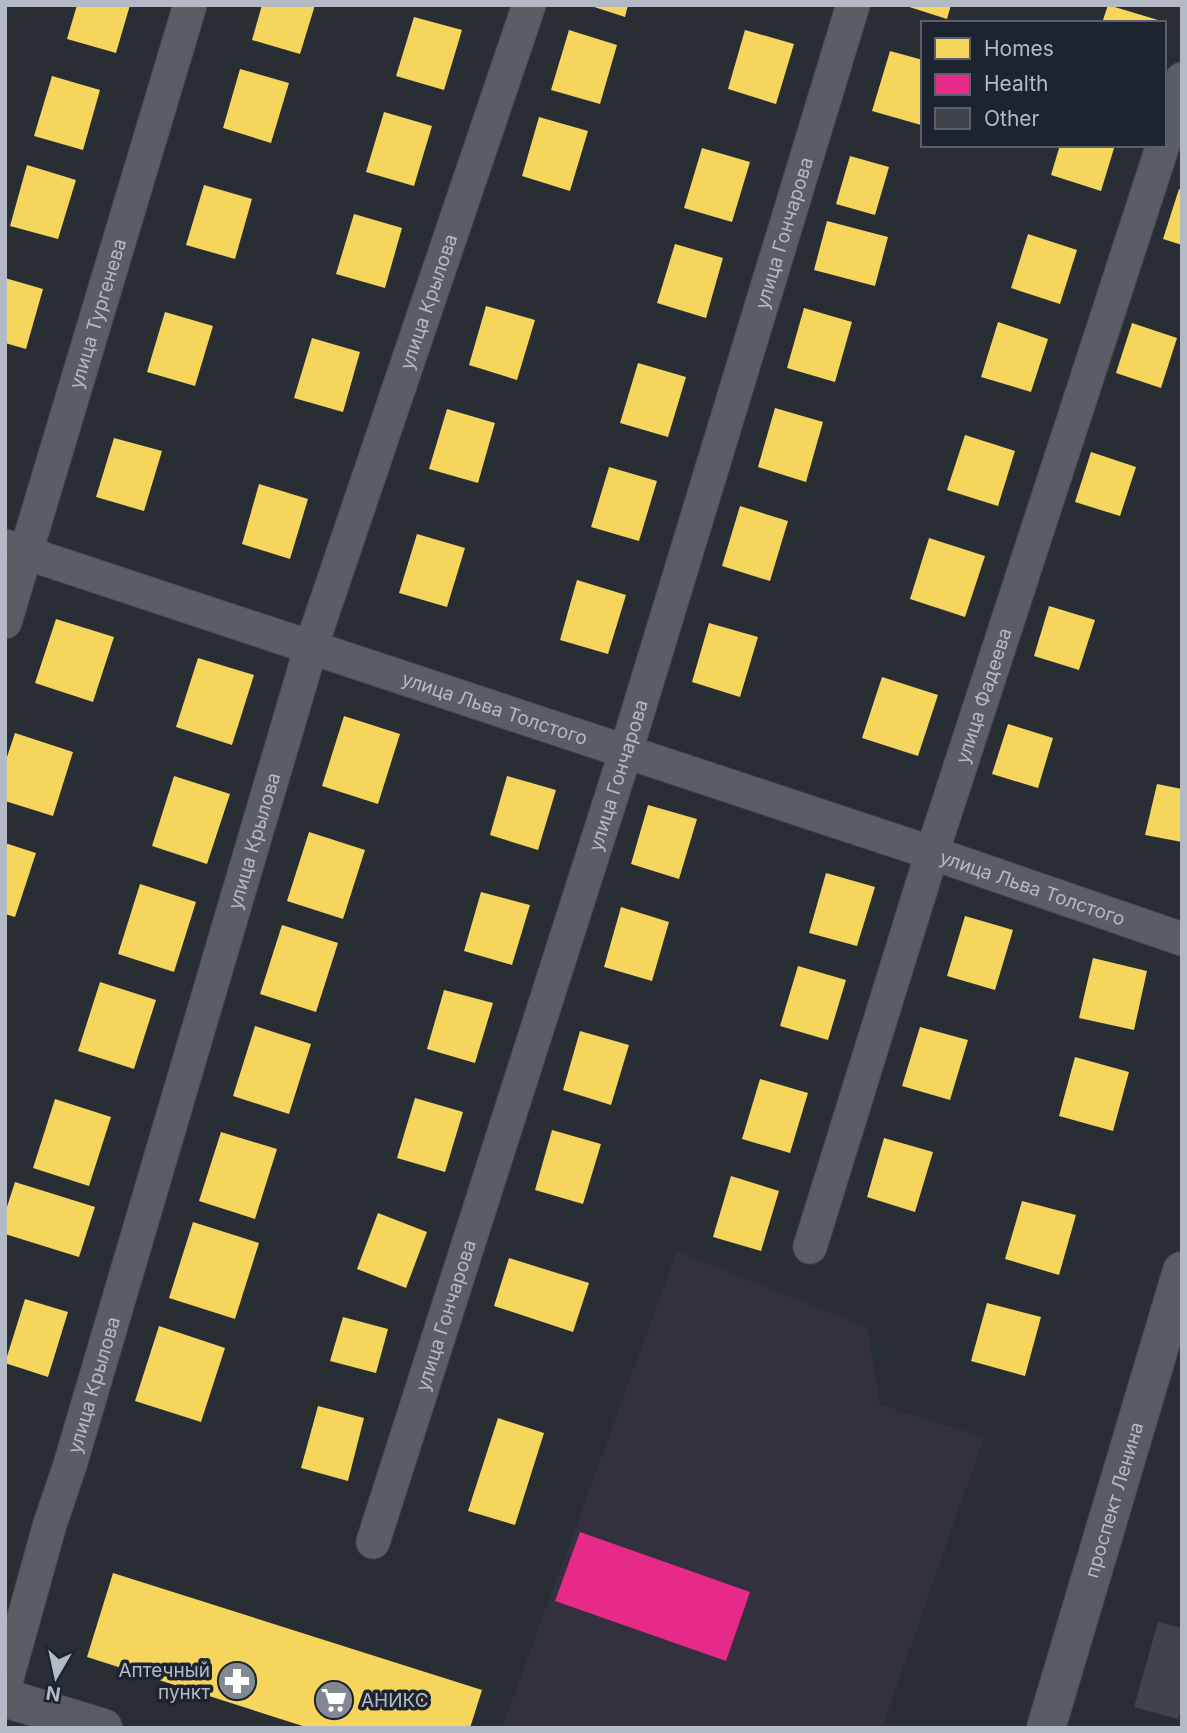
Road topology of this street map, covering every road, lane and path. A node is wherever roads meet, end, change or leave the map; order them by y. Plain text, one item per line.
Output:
1 (190, 5) edge
2 (528, 5) edge
3 (853, 5) edge
4 (1182, 79) edge
5 (1166, 136) edge
6 (1163, 147) edge
7 (15, 550) edge
8 (5, 622) edge
9 (311, 647) junction
10 (626, 751) junction
11 (932, 853) junction
12 (1182, 939) edge
13 (810, 1247) dead end
14 (1182, 1271) edge
15 (373, 1542) dead end
16 (5, 1685) edge
17 (5, 1698) edge
18 (103, 1728) edge
19 (1046, 1728) edge

1 - 7 street, улица Тургенева
2 - 9 street, улица Крылова
3 - 10 street, улица Гончарова
4 - 5 street, улица Фадеева
6 - 11 street, улица Фадеева
7 - 8 street, улица Тургенева
7 - 9 street, улица Льва Толстого
9 - 10 street, улица Льва Толстого
9 - 16 street, улица Крылова
10 - 11 street, улица Льва Толстого
10 - 15 street, улица Гончарова
11 - 12 street, улица Льва Толстого
11 - 13 street, улица Фадеева
14 - 19 street, проспект Ленина
17 - 18 street

